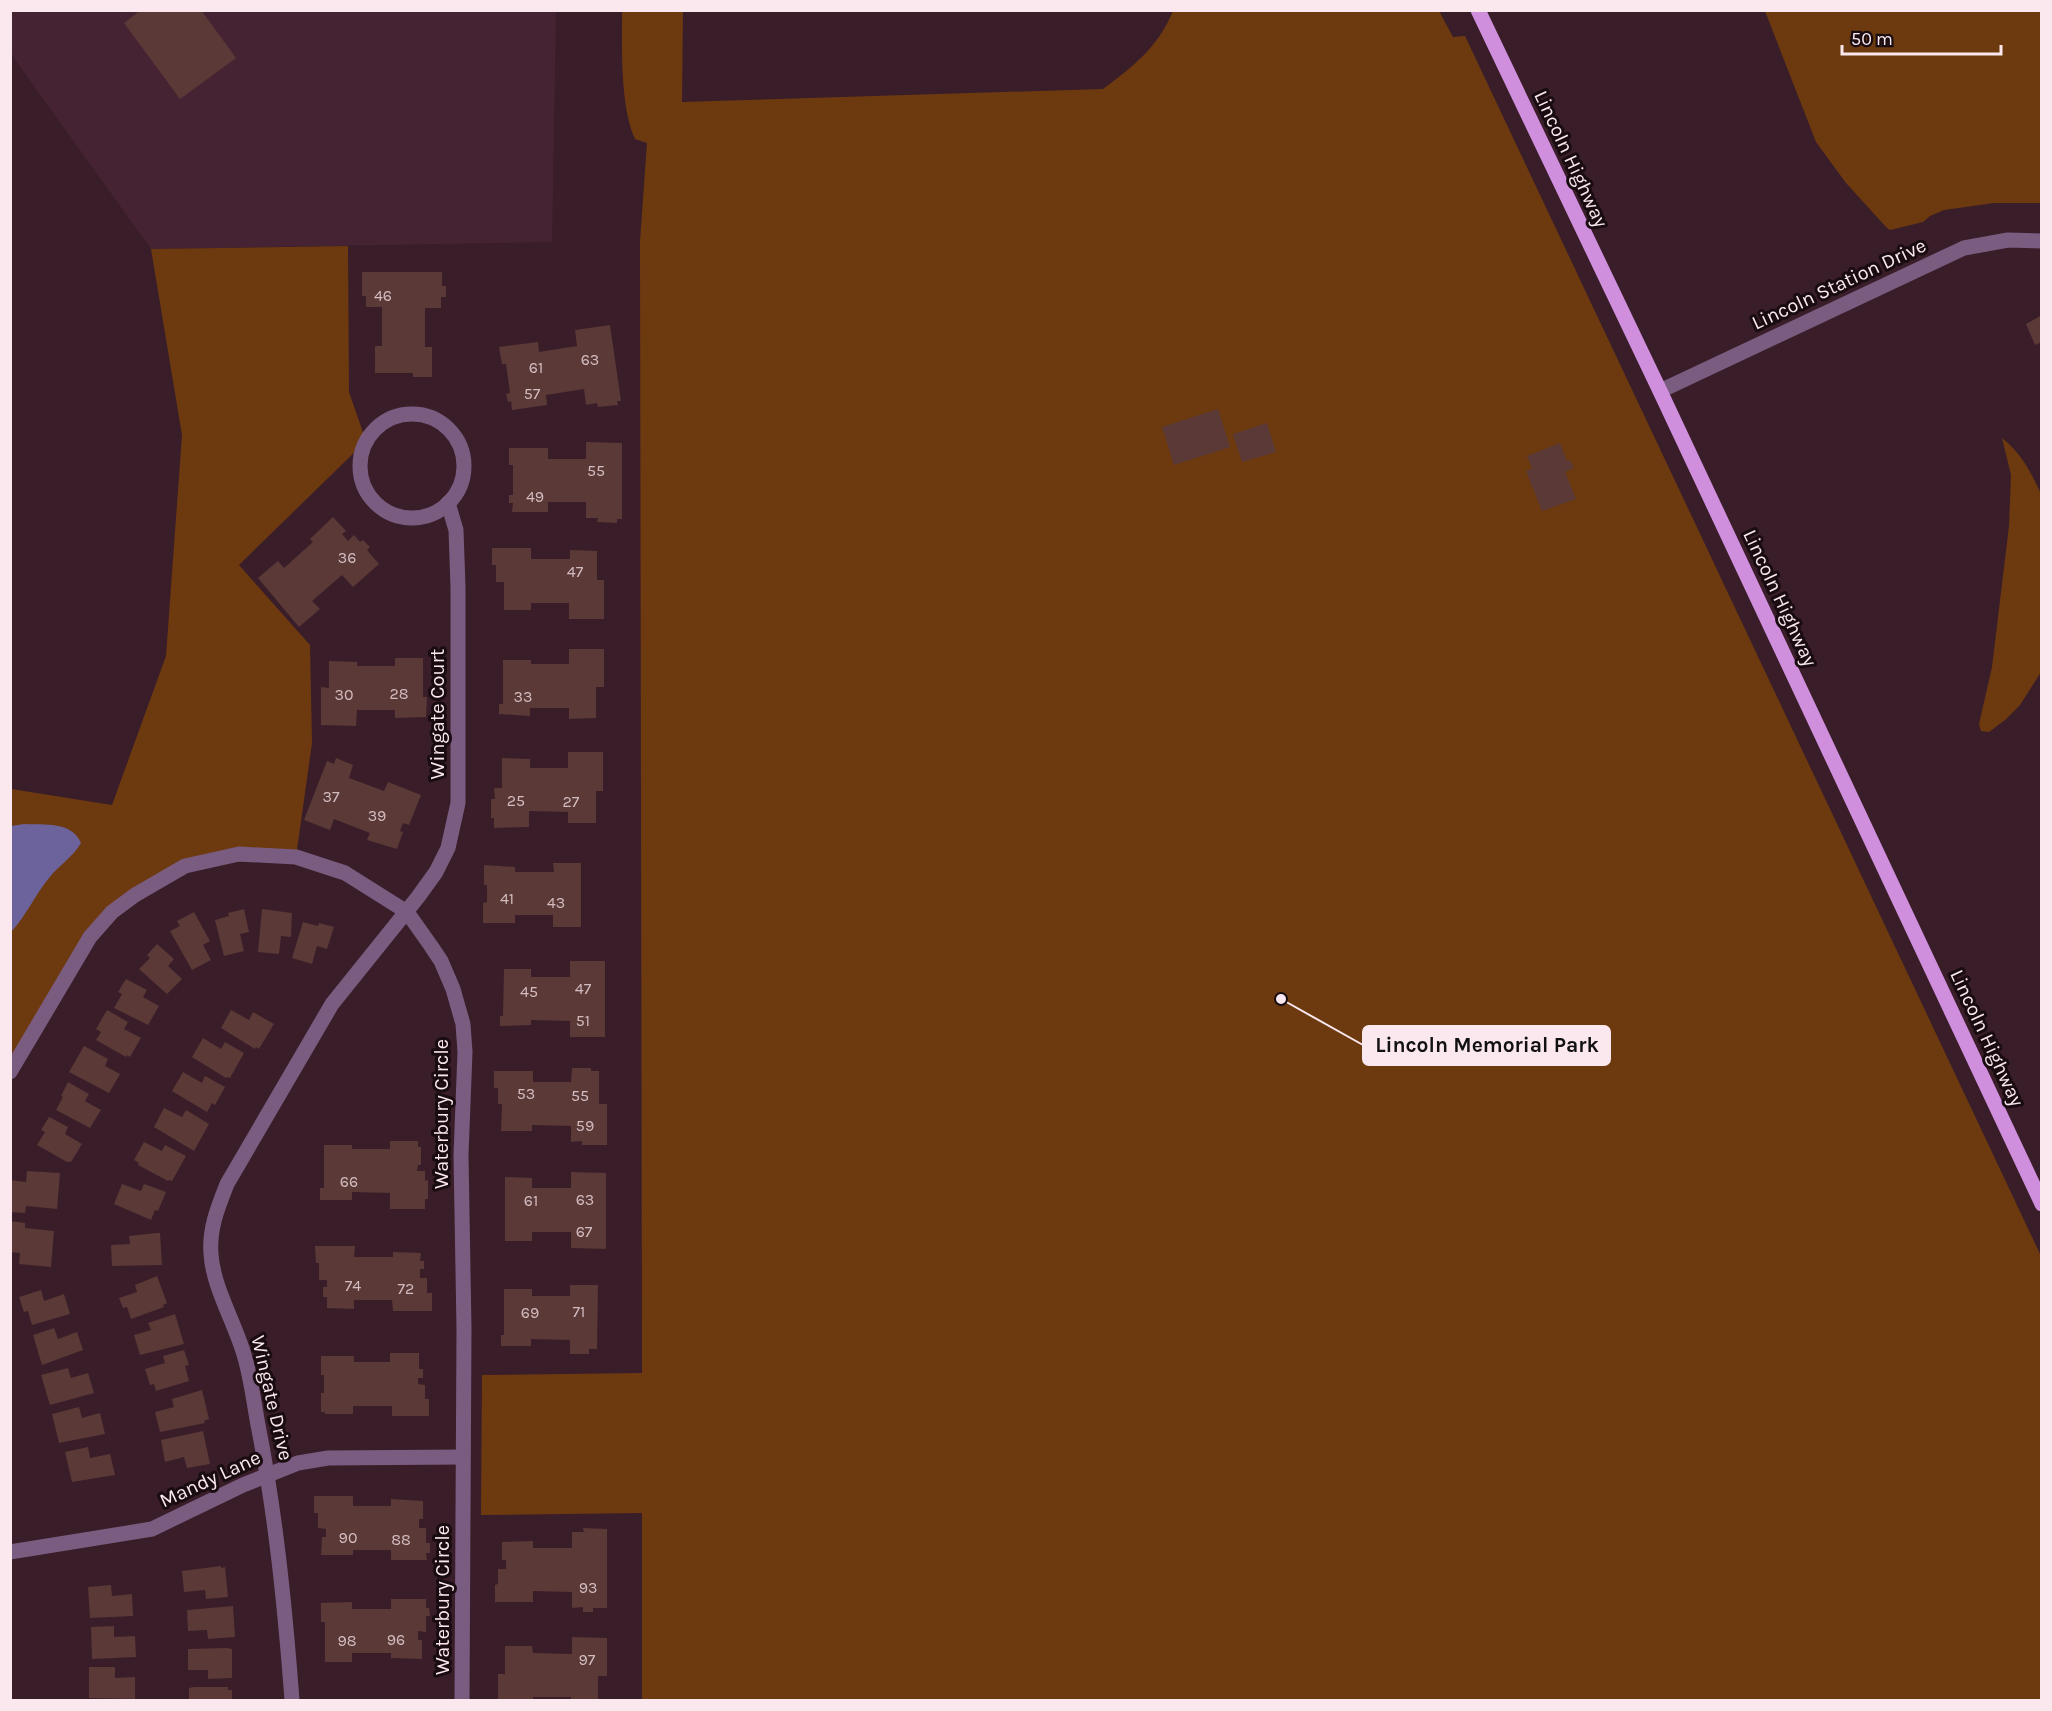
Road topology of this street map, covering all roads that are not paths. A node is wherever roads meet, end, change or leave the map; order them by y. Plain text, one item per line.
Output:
1 (1478, 10) edge
2 (2042, 241) edge
3 (1660, 391) junction
4 (448, 503) junction
5 (407, 912) junction
6 (10, 1072) edge
7 (2042, 1204) edge
8 (464, 1457) junction
9 (267, 1475) junction
10 (10, 1552) edge
11 (292, 1701) edge
12 (462, 1701) edge

1 - 3 main road, Lincoln Highway
2 - 3 street, Lincoln Station Drive
3 - 7 main road, Lincoln Highway
4 - 4 street
4 - 5 street, Wingate Court
5 - 6 street, Waterbury Circle
5 - 8 street, Waterbury Circle
5 - 9 street, Wingate Drive
8 - 9 street, Mandy Lane
8 - 12 street, Waterbury Circle
9 - 10 street, Mandy Lane
9 - 11 street, Wingate Drive

